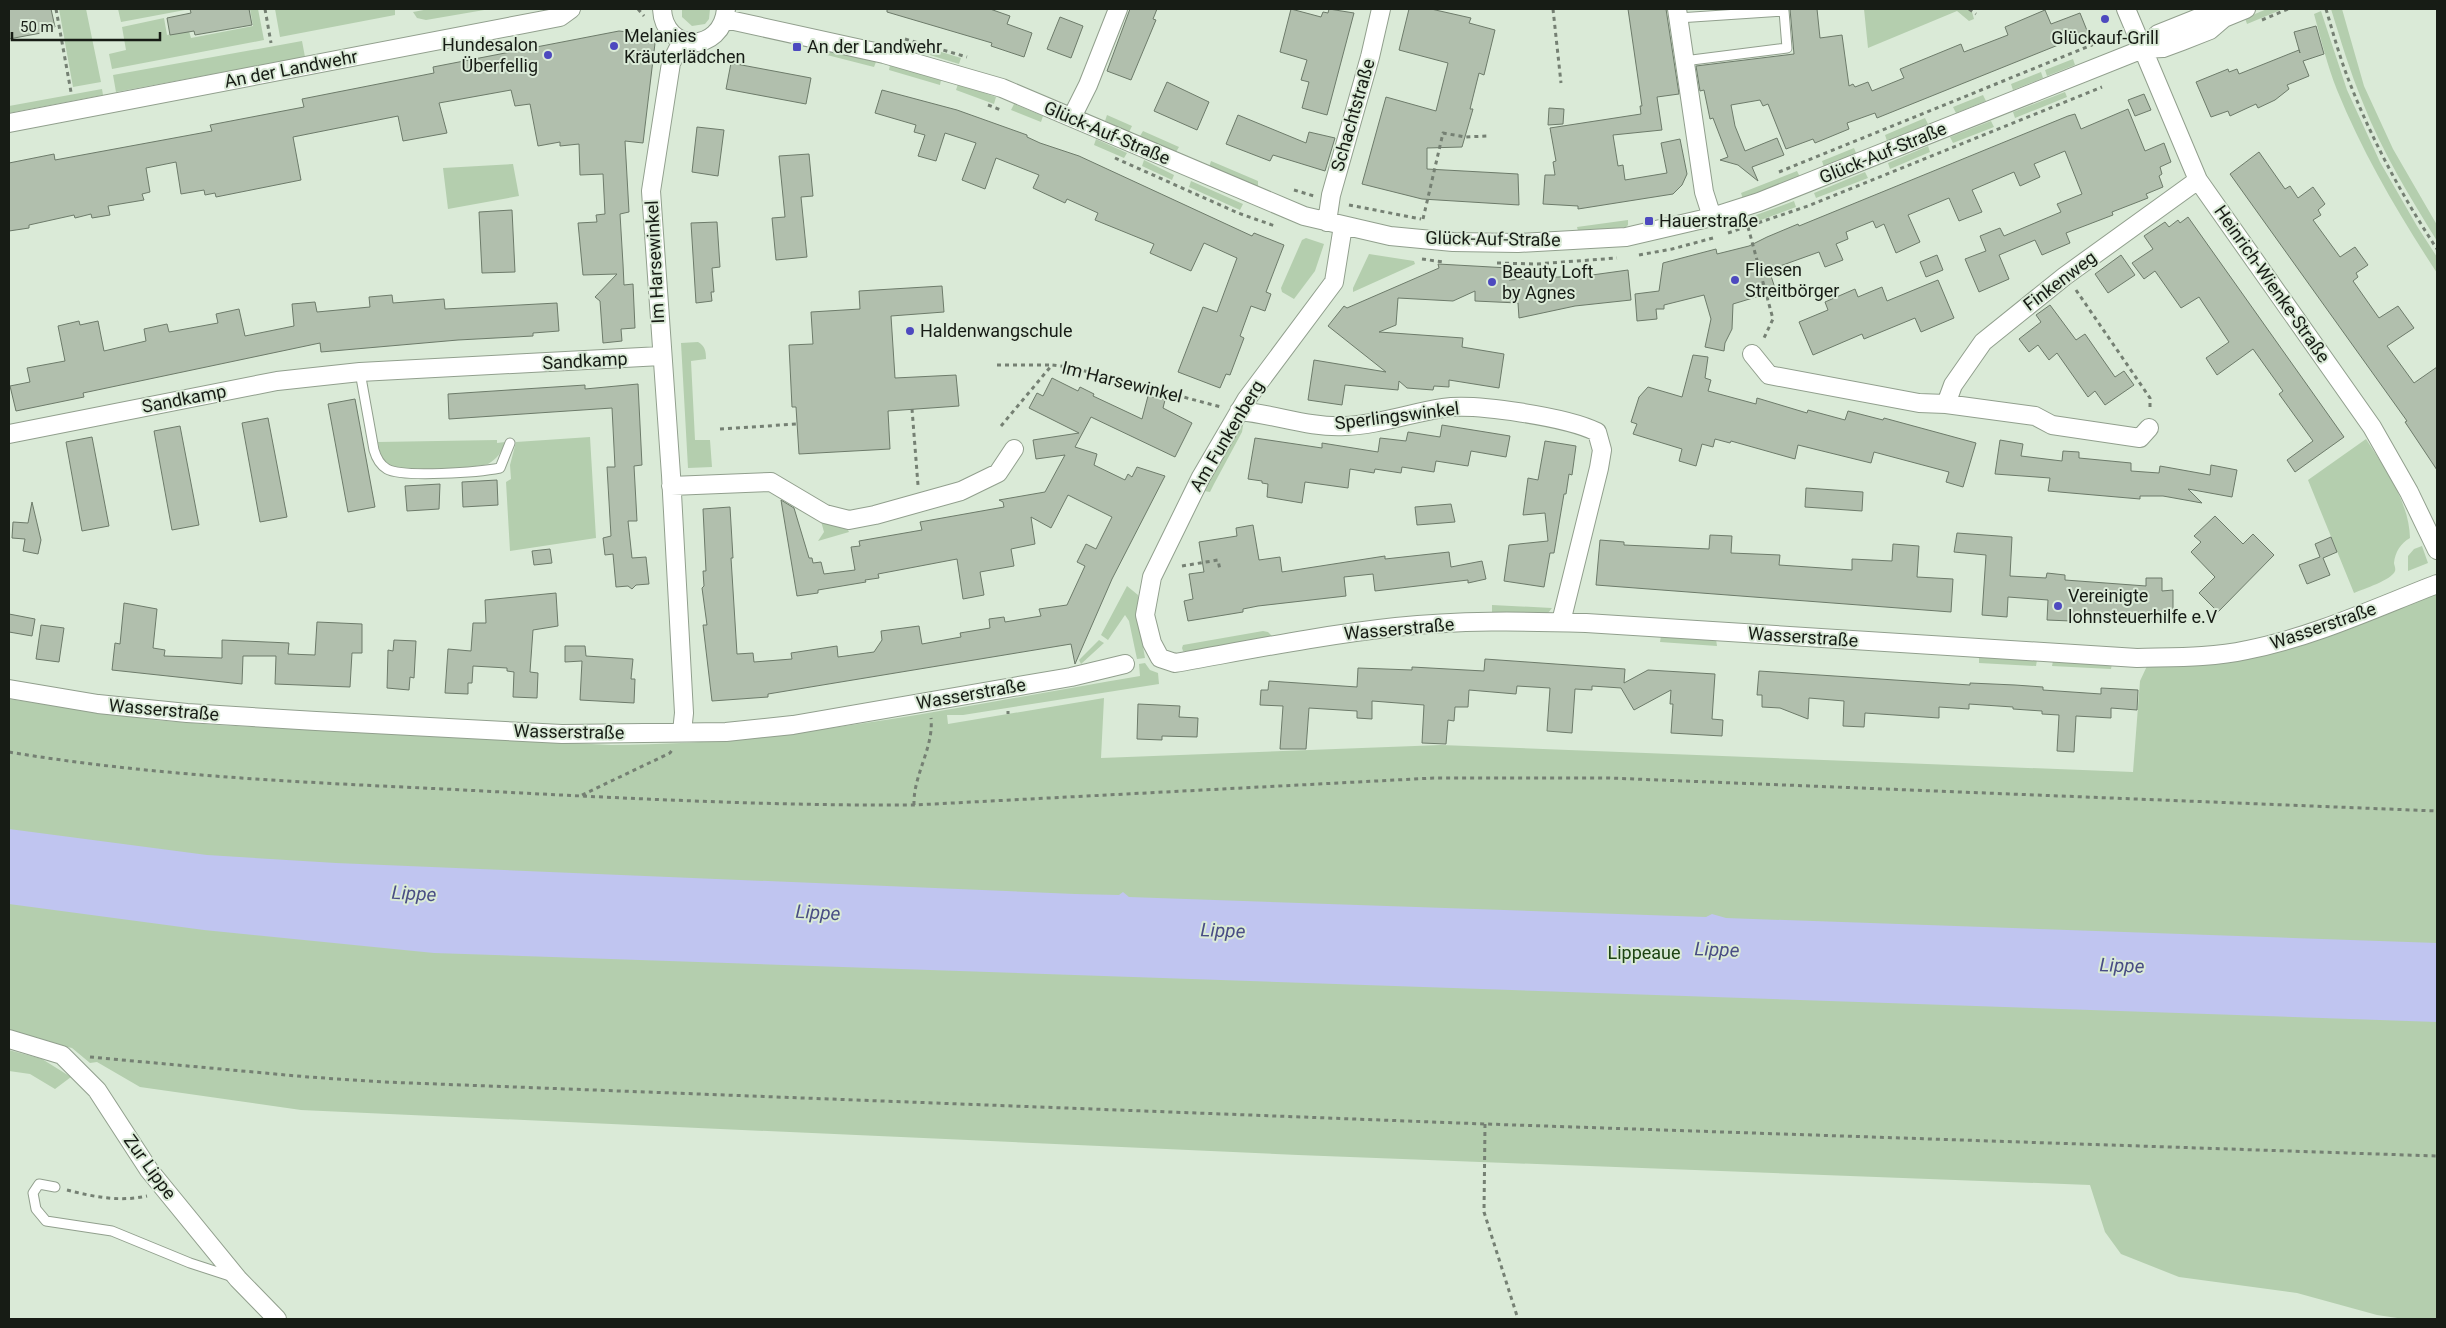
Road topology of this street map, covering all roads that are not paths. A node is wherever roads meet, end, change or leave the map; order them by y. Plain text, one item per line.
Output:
1 (571, 9) edge
2 (662, 9) edge
3 (1118, 9) edge
4 (1382, 9) edge
5 (2126, 9) edge
6 (2246, 9) edge
7 (1677, 13) edge
8 (726, 14) edge
9 (682, 41) junction
10 (2143, 49) junction
11 (1684, 61) junction
12 (1072, 117) junction
13 (9, 123) edge
14 (2198, 180) junction
15 (1712, 218) junction
16 (1335, 224) junction
17 (1752, 354) road end
18 (661, 356) junction
19 (360, 372) junction
20 (1946, 404) junction
21 (1239, 411) junction
22 (2149, 428) road end
23 (9, 434) edge
24 (510, 444) dead end
25 (1014, 449) dead end
26 (671, 486) junction
27 (2437, 550) edge
28 (2437, 584) edge
29 (1561, 622) junction
30 (1160, 658) joint
31 (1125, 664) dead end
32 (9, 689) edge
33 (682, 732) junction
34 (9, 1039) edge
35 (55, 1187) road end
36 (238, 1279) junction
37 (277, 1319) edge

1 - 13 street, An der Landwehr
2 - 9 street
3 - 12 street
4 - 16 street, Schachtstraße
5 - 10 street, Heinrich-Wienke-Straße
6 - 10 street, Glück-Auf-Straße
7 - 11 street
7 - 11 lane
8 - 9 street
8 - 12 street, Glück-Auf-Straße
9 - 18 street, Im Harsewinkel
10 - 14 street, Heinrich-Wienke-Straße
10 - 15 street, Glück-Auf-Straße
11 - 15 street
12 - 16 street, Glück-Auf-Straße
14 - 20 street, Finkenweg
14 - 27 street, Heinrich-Wienke-Straße
15 - 16 street, Glück-Auf-Straße
16 - 21 street, Am Funkenberg
17 - 20 street
18 - 19 street, Sandkamp
18 - 26 street, Im Harsewinkel
19 - 23 street, Sandkamp
19 - 24 lane
20 - 22 street
21 - 29 street, Sperlingswinkel
21 - 30 street, Am Funkenberg
25 - 26 street
26 - 33 street, Im Harsewinkel
28 - 29 street, Wasserstraße
29 - 30 street, Wasserstraße
31 - 33 street, Wasserstraße
32 - 33 street, Wasserstraße
34 - 36 street, Zur Lippe
35 - 36 lane
36 - 37 street, Zur Lippe

